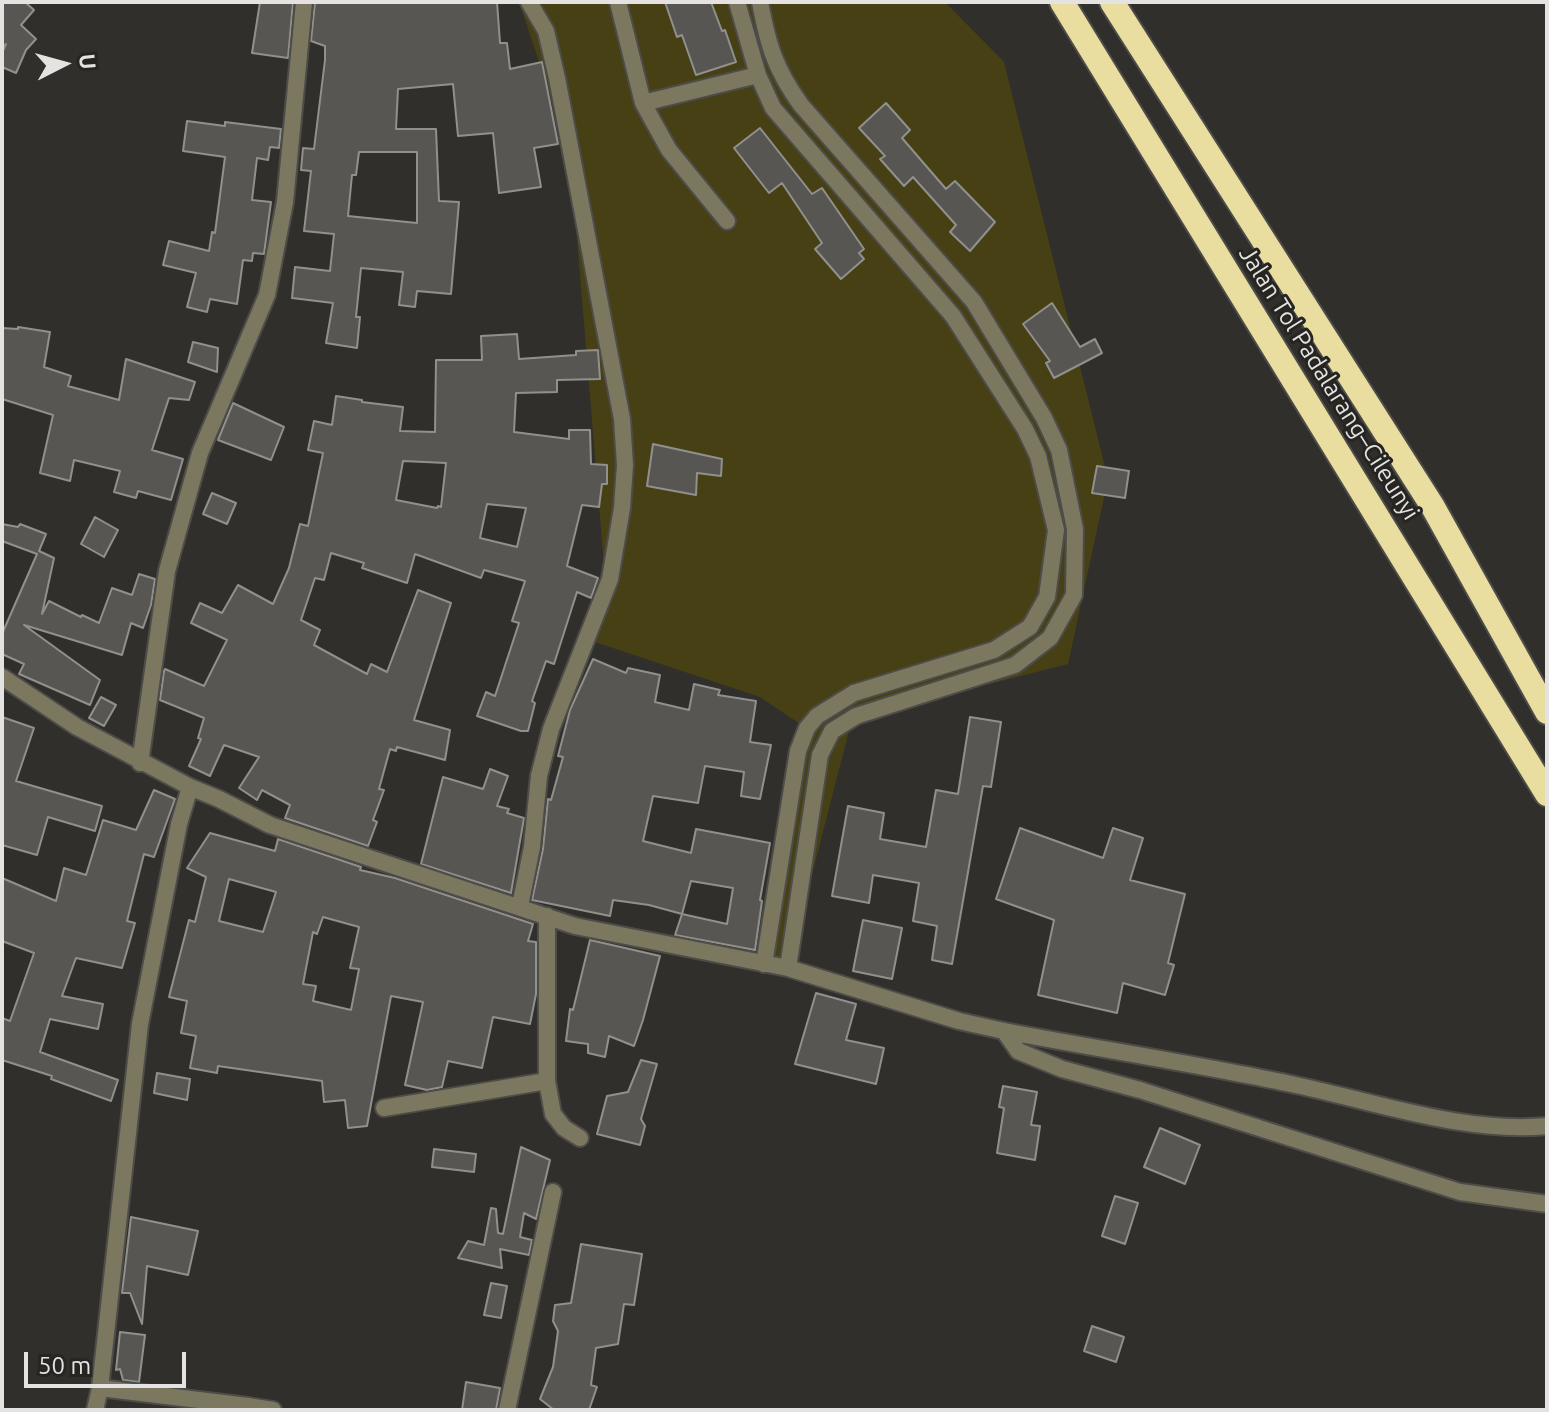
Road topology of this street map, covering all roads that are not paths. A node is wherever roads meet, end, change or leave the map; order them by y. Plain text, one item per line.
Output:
1 (304, 2) edge
2 (529, 2) edge
3 (618, 2) edge
4 (737, 2) edge
5 (760, 2) edge
6 (1062, 2) edge
7 (1112, 2) edge
8 (758, 75) junction
9 (643, 103) junction
10 (727, 221) dead end
11 (2, 677) edge
12 (1547, 712) edge
13 (798, 751) junction
14 (820, 755) junction
15 (140, 763) junction
16 (190, 787) junction
17 (1547, 794) edge
18 (520, 906) junction
19 (547, 916) junction
20 (764, 964) junction
21 (788, 968) junction
22 (1004, 1031) junction
23 (547, 1081) junction
24 (384, 1108) dead end
25 (1547, 1126) edge
26 (580, 1138) dead end
27 (553, 1192) dead end
28 (1547, 1204) edge
29 (100, 1388) junction
30 (248, 1408) edge
31 (95, 1410) edge
32 (273, 1410) edge
33 (507, 1410) edge

1 - 15 street
2 - 18 street
3 - 9 street
4 - 8 street
5 - 14 street
6 - 17 highway, Jalan Tol Padalarang–Cileunyi
7 - 12 highway, Jalan Tol Padalarang–Cileunyi
8 - 9 street
8 - 13 street
9 - 10 street
11 - 15 street
13 - 14 street
13 - 20 street
14 - 21 street
15 - 16 street
16 - 18 street
16 - 29 street
18 - 19 street
19 - 20 street
19 - 23 street
20 - 21 street
21 - 22 street
22 - 25 street
22 - 28 street
23 - 24 street
23 - 26 street
27 - 33 street
29 - 30 street
29 - 31 street
30 - 32 street

